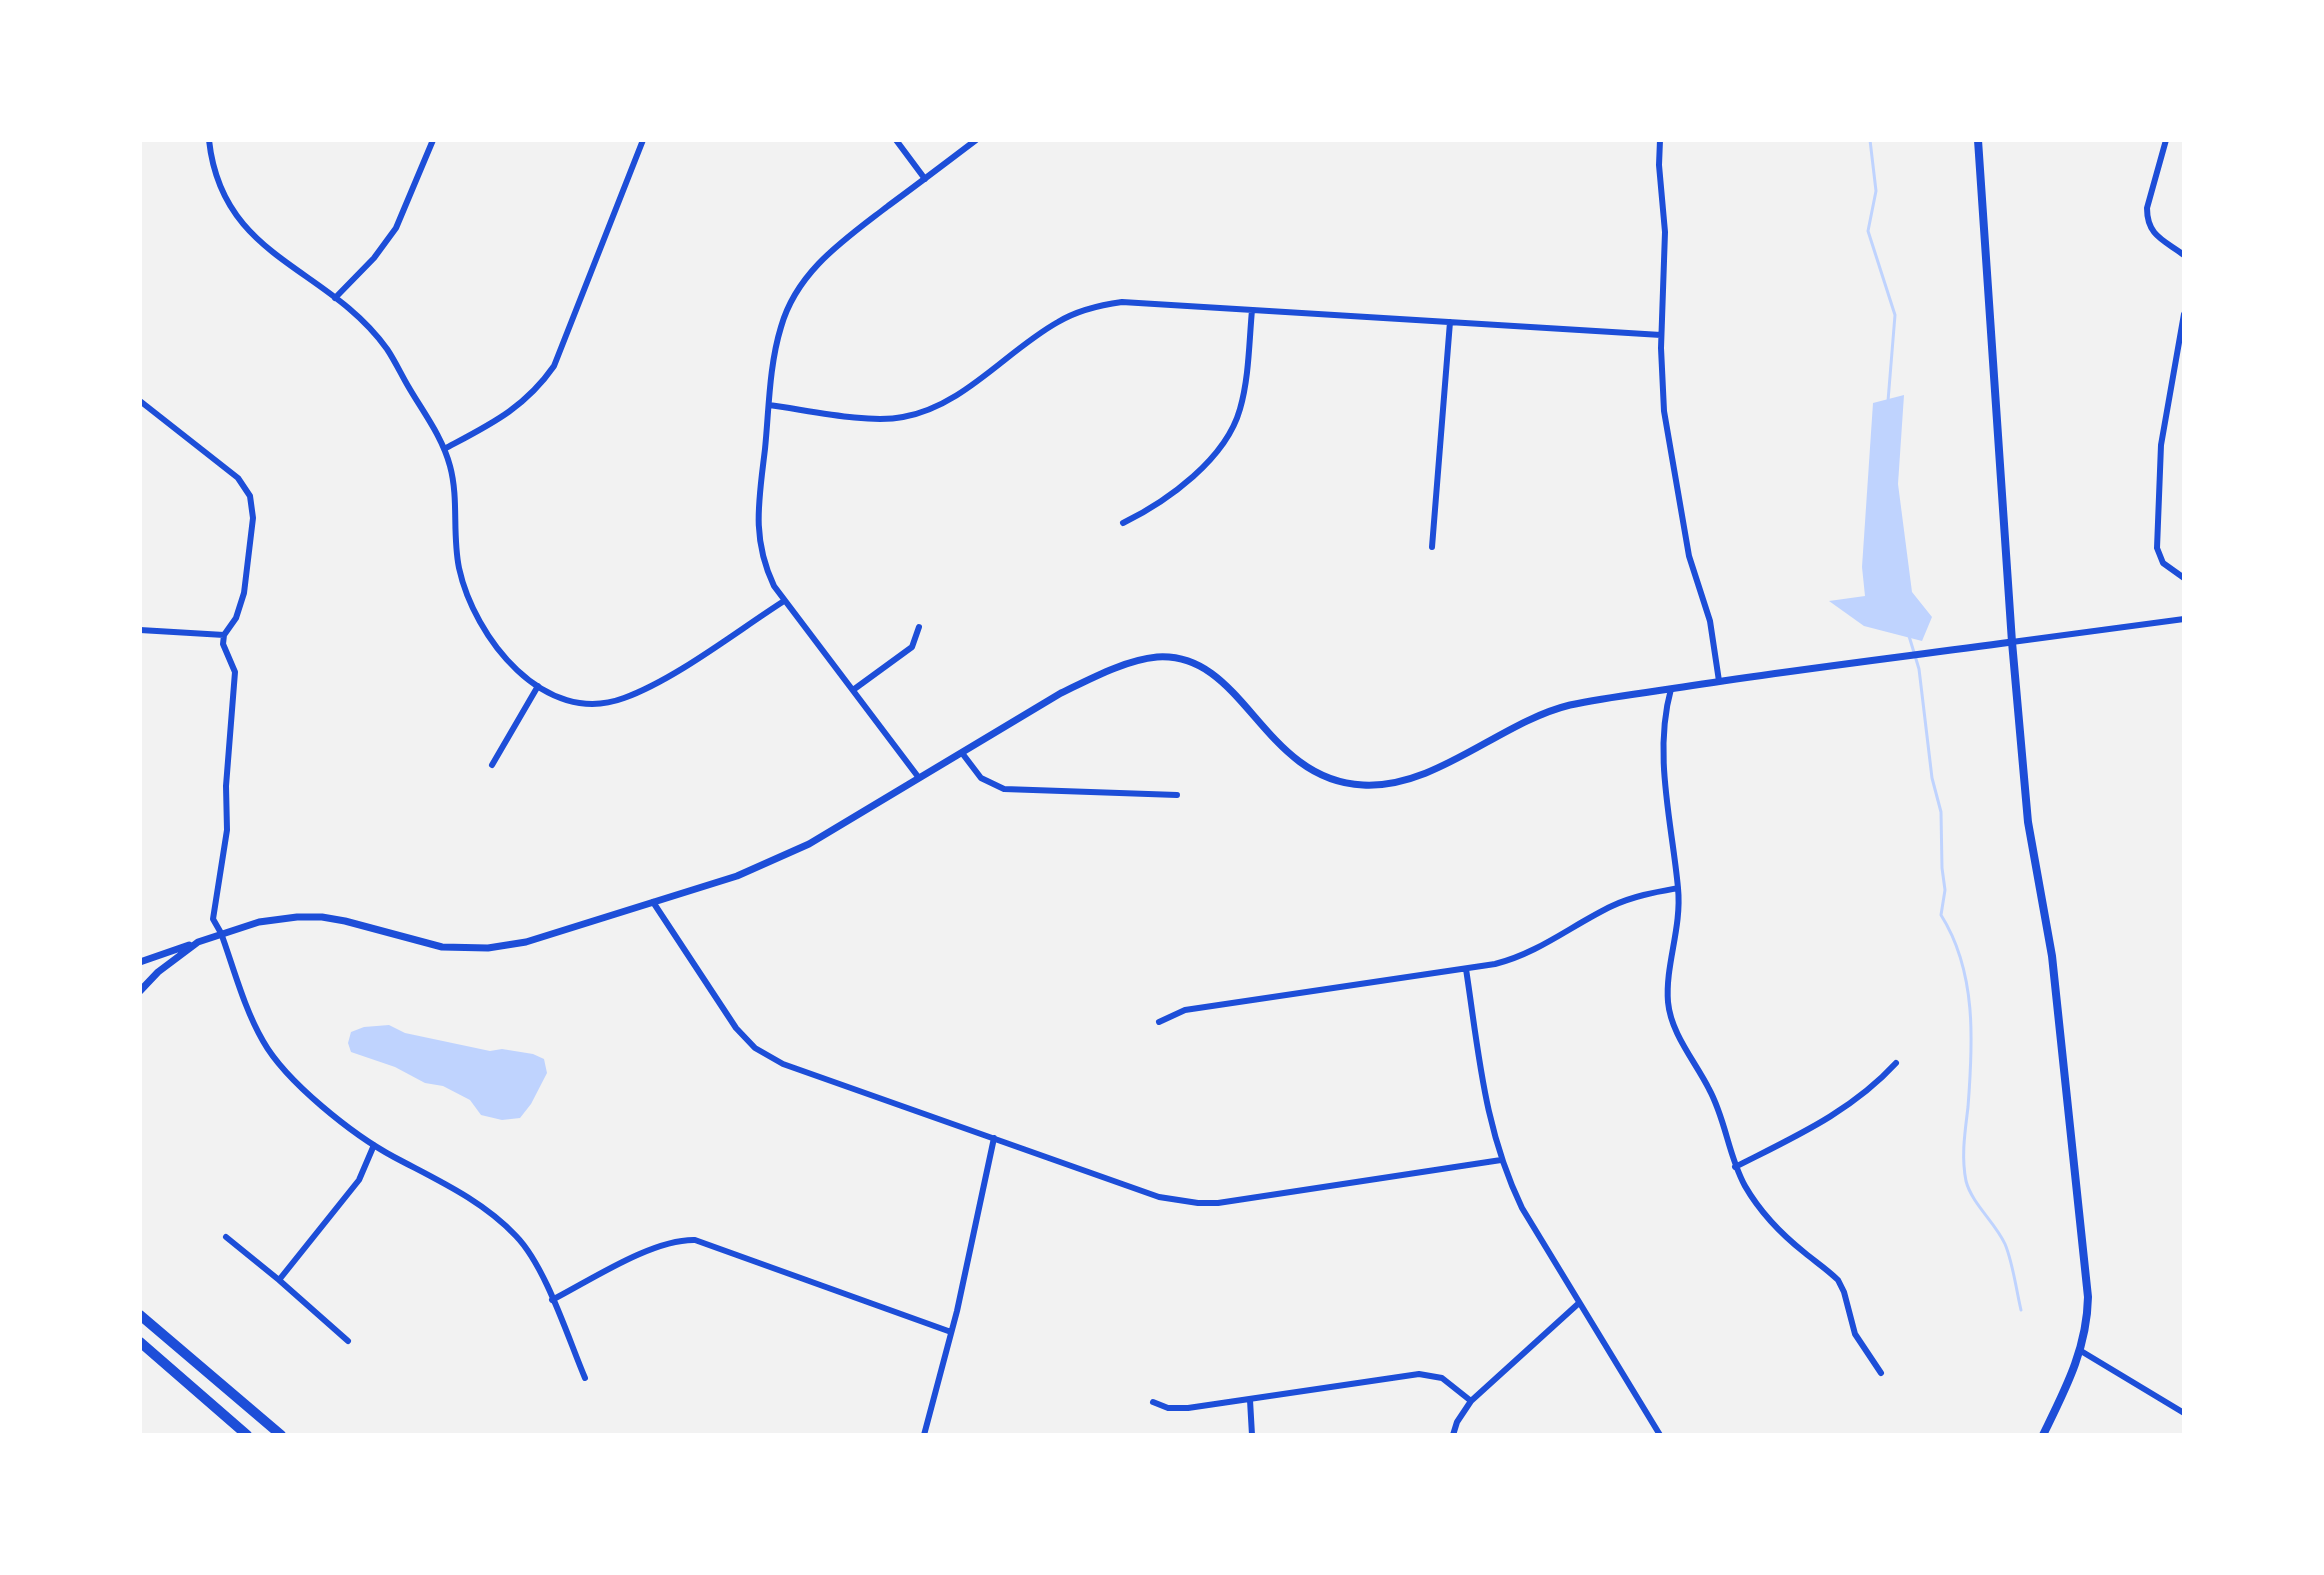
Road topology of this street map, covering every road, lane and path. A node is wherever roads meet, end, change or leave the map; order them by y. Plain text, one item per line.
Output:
1 (209, 140) edge
2 (433, 140) edge
3 (643, 140) edge
4 (896, 140) edge
5 (976, 140) edge
6 (1660, 140) edge
7 (1978, 140) edge
8 (2166, 140) edge
9 (925, 179) junction
10 (2184, 255) edge
11 (335, 298) junction
12 (1252, 310) junction
13 (2184, 314) edge
14 (1450, 322) junction
15 (1661, 335) junction
16 (140, 401) edge
17 (769, 405) junction
18 (444, 449) junction
19 (1123, 523) dead end
20 (1432, 547) dead end
21 (2184, 578) edge
22 (784, 601) junction
23 (2184, 619) edge
24 (919, 627) dead end
25 (140, 630) edge
26 (224, 635) junction
27 (2012, 642) junction
28 (1719, 681) junction
29 (538, 686) junction
30 (1671, 689) junction
31 (853, 690) junction
32 (962, 753) junction
33 (492, 765) dead end
34 (919, 778) junction
35 (1177, 795) dead end
36 (1678, 888) junction
37 (653, 902) junction
38 (221, 933) junction
39 (198, 942) junction
40 (140, 962) edge
41 (1466, 969) junction
42 (140, 991) edge
43 (1159, 1022) dead end
44 (1896, 1063) dead end
45 (994, 1138) junction
46 (374, 1145) junction
47 (1501, 1160) junction
48 (1735, 1167) junction
49 (226, 1237) dead end
50 (279, 1280) junction
51 (552, 1300) junction
52 (1579, 1303) junction
53 (140, 1314) edge
54 (951, 1332) junction
55 (348, 1341) dead end
56 (140, 1344) edge
57 (2081, 1351) junction
58 (1881, 1373) dead end
59 (585, 1378) dead end
60 (1250, 1400) junction
61 (1471, 1401) junction
62 (1153, 1402) dead end
63 (2184, 1413) edge
64 (245, 1435) edge
65 (281, 1435) edge
66 (924, 1435) edge
67 (1252, 1435) edge
68 (1453, 1435) edge
69 (1660, 1435) edge
70 (2043, 1435) edge

1 - 11 street
2 - 11 street
3 - 18 street
4 - 9 street
5 - 9 street
6 - 15 street
7 - 27 main road
8 - 10 street
9 - 17 street
11 - 18 street
12 - 14 street
12 - 17 street
12 - 19 street
13 - 21 street
14 - 15 street
14 - 20 street
15 - 28 street
16 - 26 street
17 - 22 street
18 - 29 street
22 - 29 street
22 - 31 street
23 - 27 street
24 - 31 street
25 - 26 street
26 - 38 street
27 - 28 street
27 - 57 main road
28 - 30 street
29 - 33 street
30 - 32 street
30 - 36 street
31 - 34 street
32 - 34 street
32 - 35 street
34 - 37 street
36 - 41 street
36 - 48 street
37 - 38 street
37 - 45 street
38 - 39 street
38 - 46 street
39 - 40 street
39 - 42 street
41 - 43 street
41 - 47 street
44 - 48 street
45 - 47 street
45 - 54 street
46 - 50 street
46 - 51 street
47 - 52 street
48 - 58 street
49 - 50 street
50 - 55 street
51 - 54 street
51 - 59 street
52 - 61 street
52 - 69 street
53 - 65 highway
54 - 66 street
56 - 64 highway
57 - 63 street
57 - 70 main road
60 - 61 street
60 - 62 street
60 - 67 street
61 - 68 street

